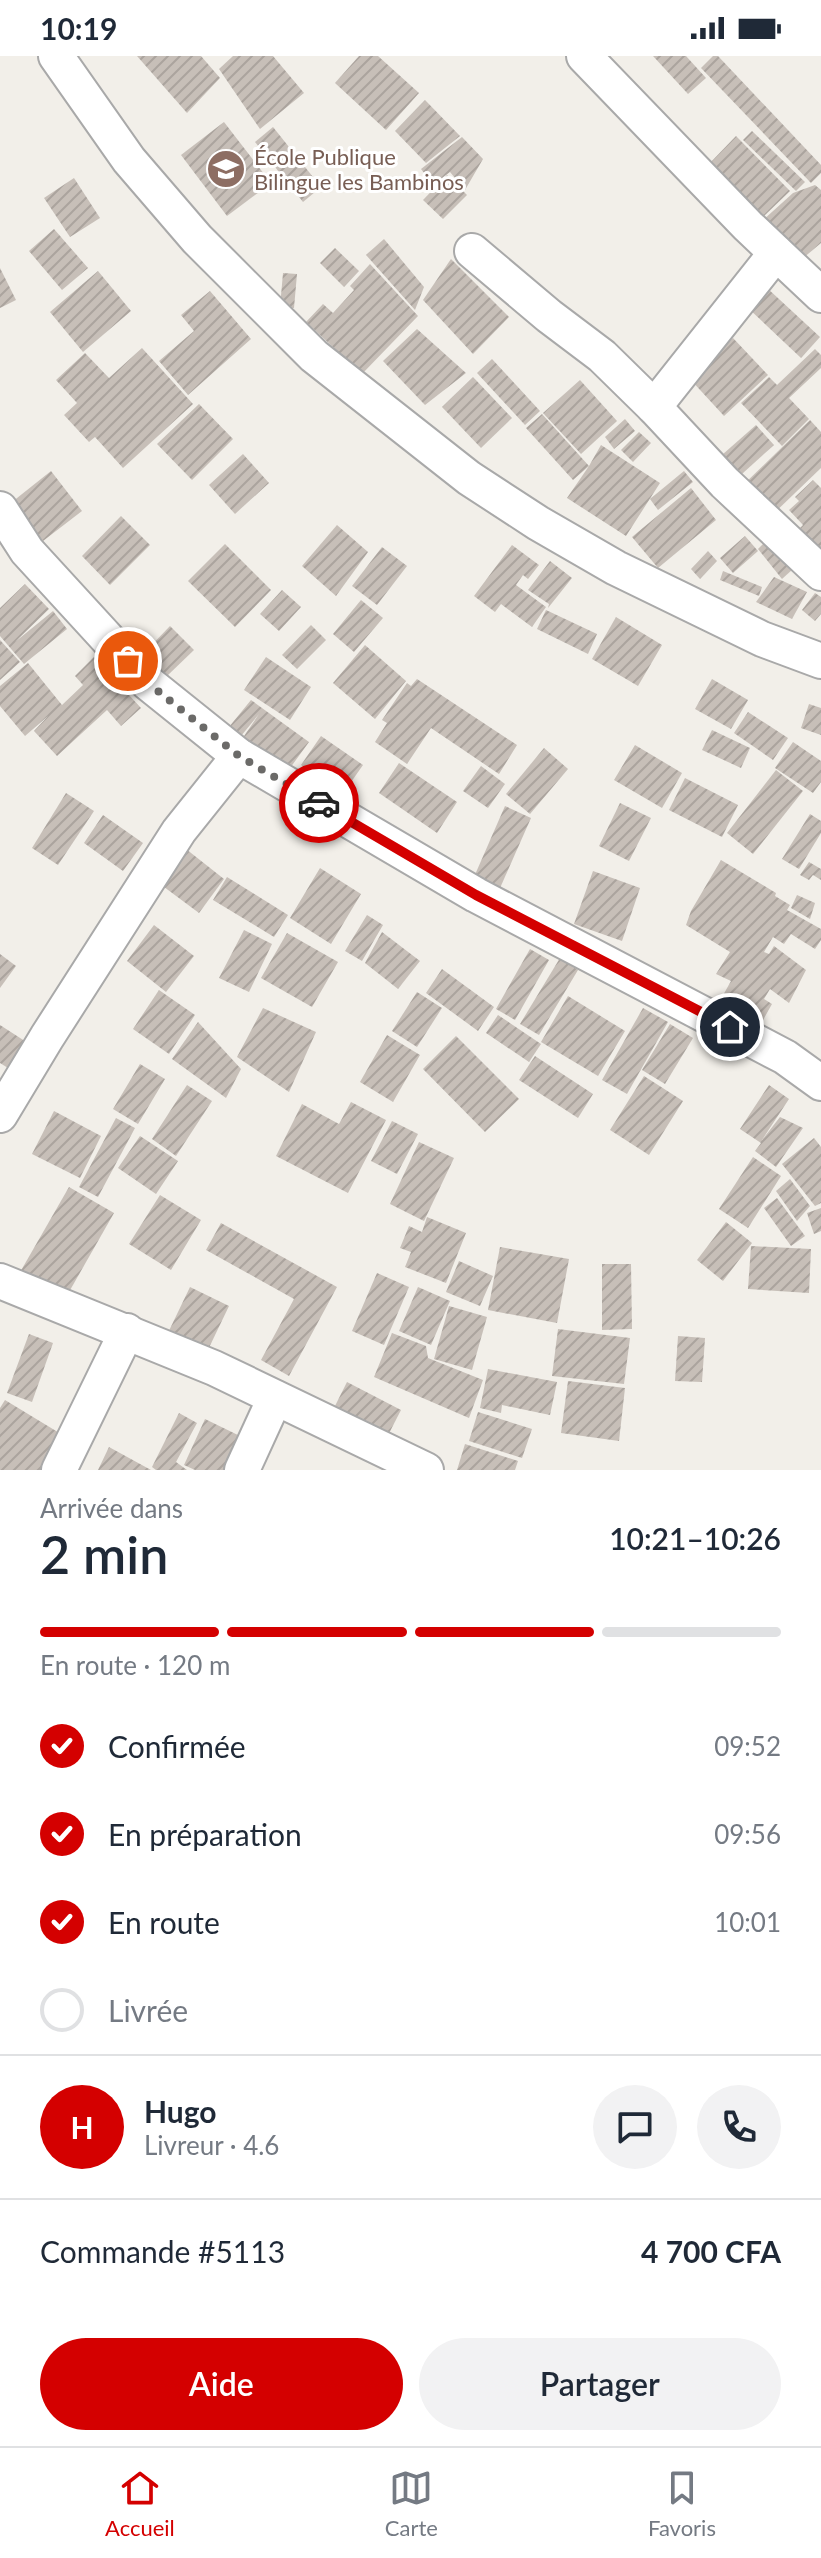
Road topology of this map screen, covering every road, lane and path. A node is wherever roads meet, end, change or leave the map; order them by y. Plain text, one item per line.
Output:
1 (56, 56) edge
2 (584, 56) edge
3 (472, 251) dead end
4 (776, 253) junction
5 (821, 295) edge
6 (654, 407) junction
7 (0, 509) edge
8 (821, 573) edge
9 (821, 661) edge
10 (239, 756) junction
11 (821, 1083) edge
12 (0, 1115) edge
13 (0, 1281) edge
14 (127, 1331) junction
15 (275, 1398) junction
16 (59, 1470) edge
17 (242, 1470) edge
18 (426, 1470) edge

1 - 9 street
2 - 4 street
3 - 6 street
4 - 5 street
4 - 6 street
6 - 8 street
7 - 10 street
10 - 11 street
10 - 12 street
13 - 14 street
14 - 15 street
14 - 16 street
15 - 17 street
15 - 18 street

